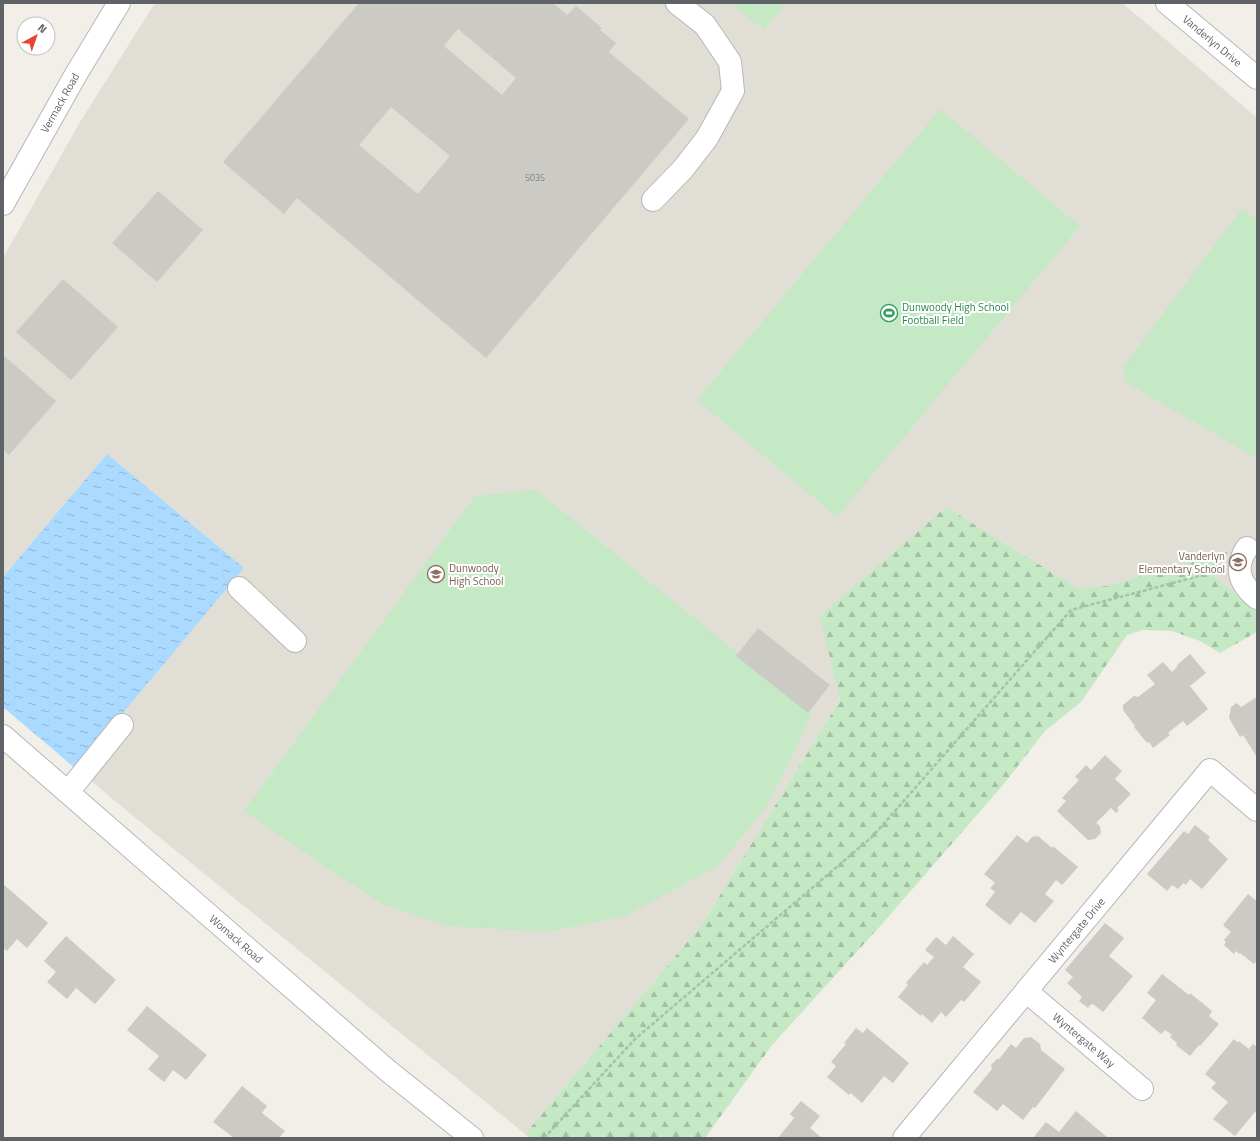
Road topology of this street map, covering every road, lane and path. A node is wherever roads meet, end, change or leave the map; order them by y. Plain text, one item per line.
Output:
1 (119, 3) edge
2 (677, 3) edge
3 (1167, 3) edge
4 (1257, 78) edge
5 (653, 200) dead end
6 (3, 204) edge
7 (1243, 556) joint
8 (239, 588) dead end
9 (1257, 598) edge
10 (295, 642) dead end
11 (122, 725) dead end
12 (3, 736) edge
13 (68, 792) junction
14 (1257, 810) edge
15 (1026, 991) junction
16 (1142, 1089) dead end
17 (472, 1138) edge
18 (544, 1138) edge
19 (904, 1138) edge

1 - 6 street, Vermack Road
2 - 5 street
3 - 4 street, Vanderlyn Drive
7 - 9 street
7 - 18 path
8 - 10 street
11 - 13 street
12 - 13 street, Womack Road
13 - 17 street, Womack Road
14 - 15 street, Wyntergate Drive
15 - 16 street, Wyntergate Way
15 - 19 street, Wyntergate Drive

